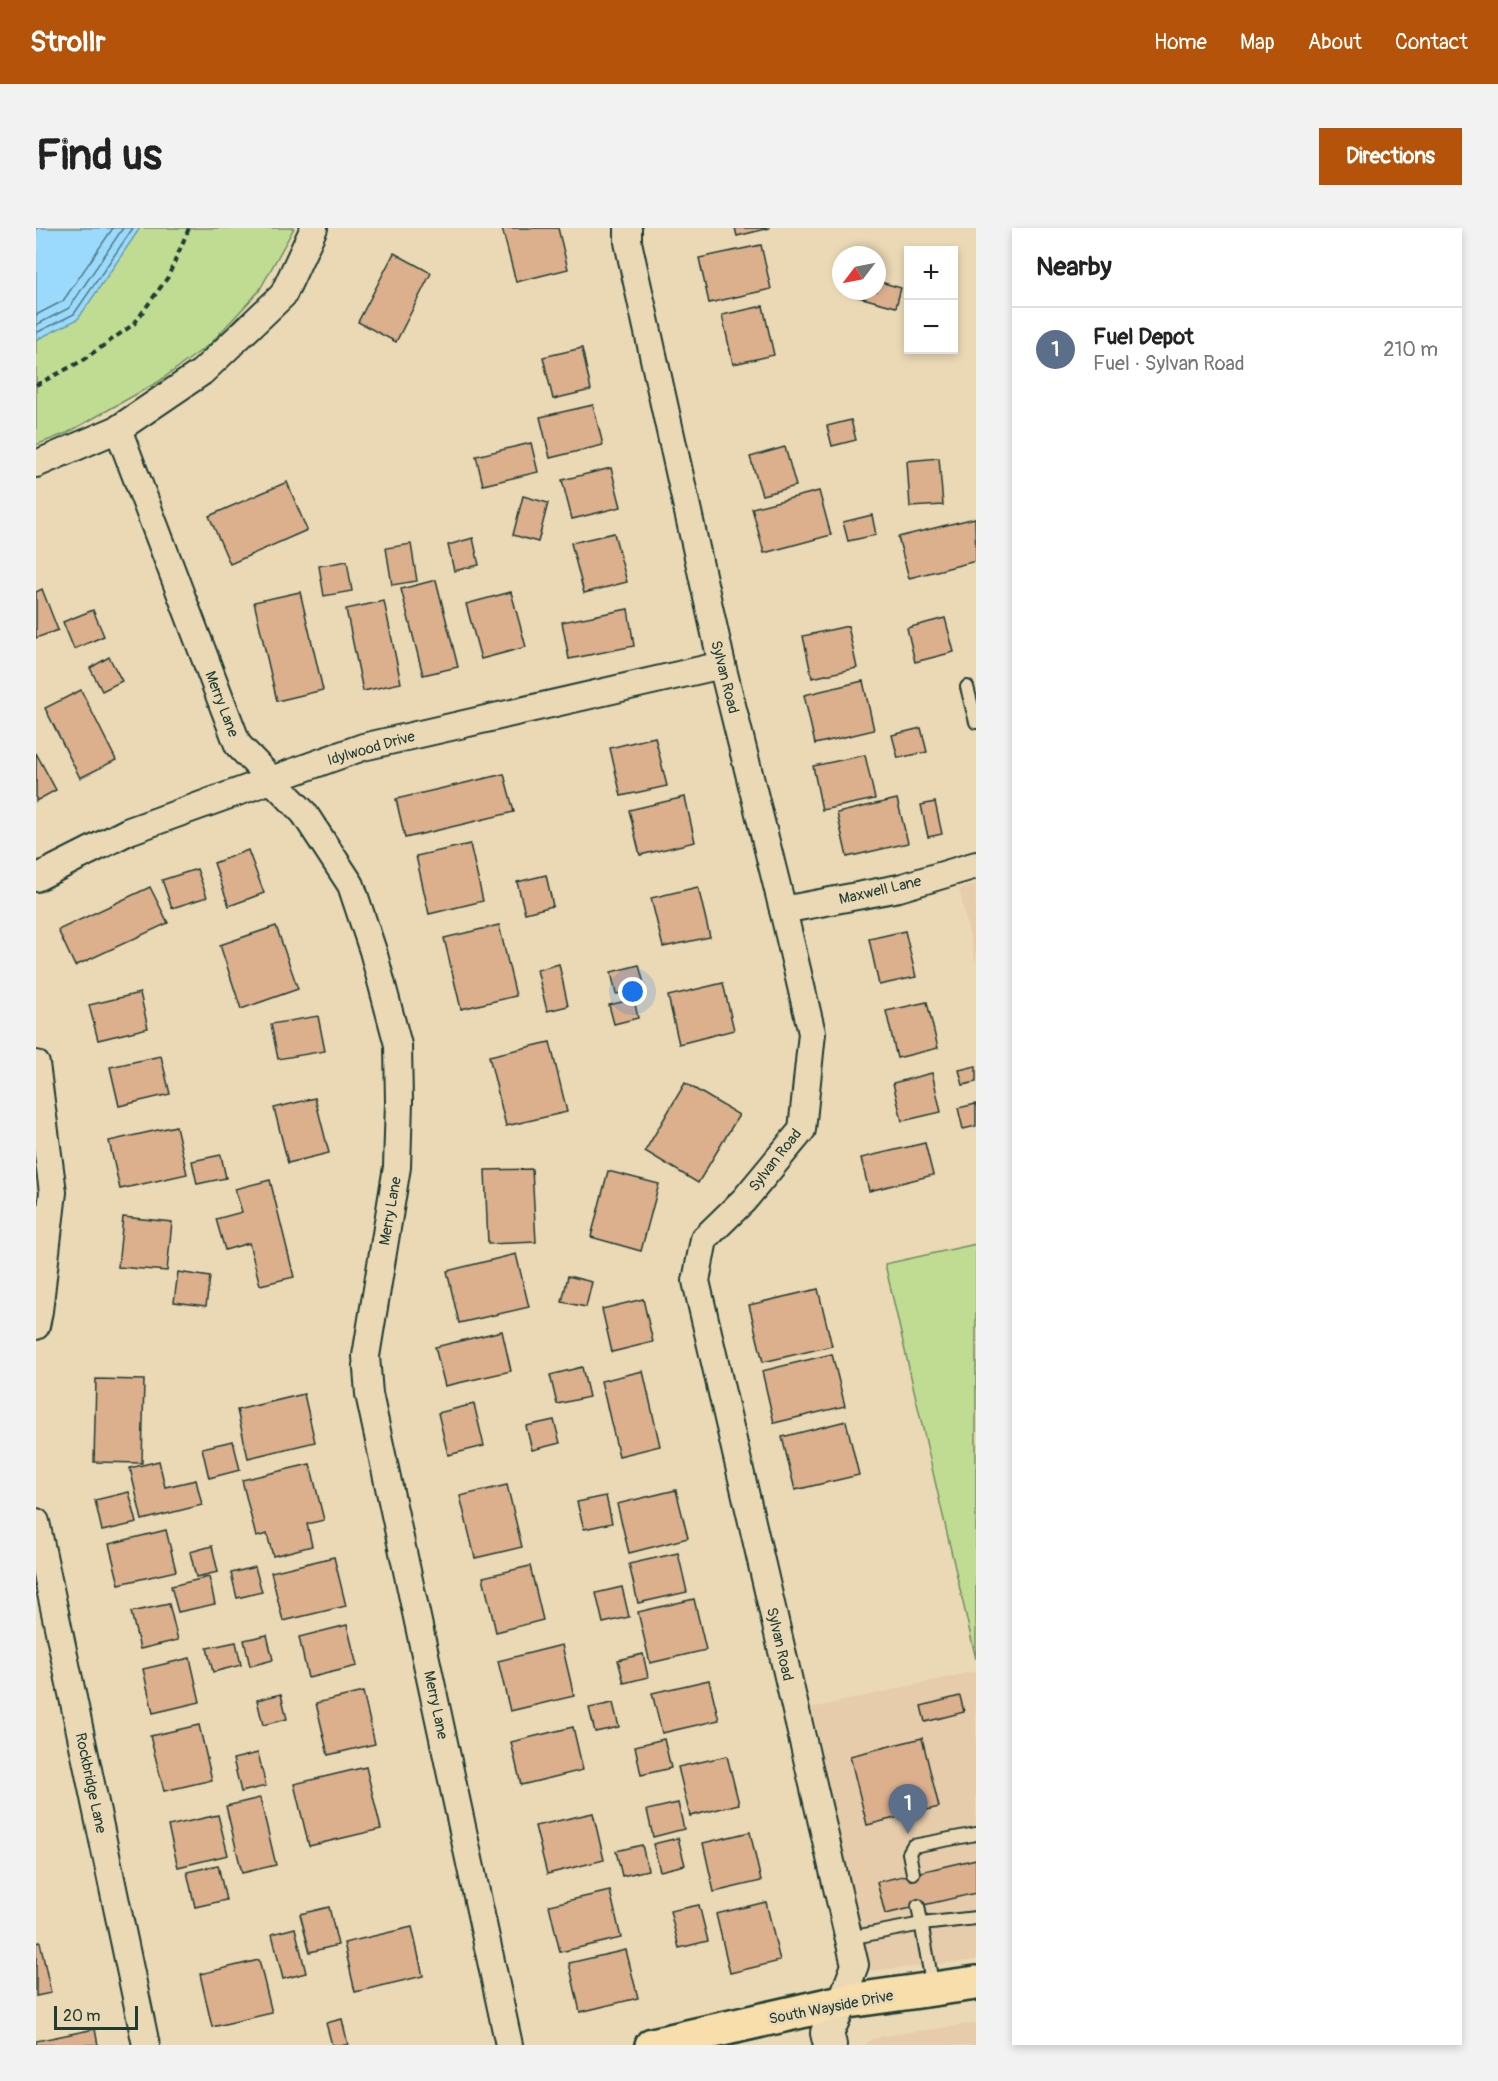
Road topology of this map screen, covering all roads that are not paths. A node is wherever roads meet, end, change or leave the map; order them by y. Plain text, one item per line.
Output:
1 (314, 228) edge
2 (628, 228) edge
3 (118, 429) junction
4 (36, 464) edge
5 (722, 665) junction
6 (967, 687) dead end
7 (976, 722) edge
8 (271, 779) junction
9 (976, 865) edge
10 (36, 878) edge
11 (783, 910) junction
12 (36, 1064) edge
13 (36, 1326) edge
14 (36, 1522) edge
15 (976, 1834) edge
16 (913, 1873) dead end
17 (918, 1906) dead end
18 (976, 1918) edge
19 (921, 1924) junction
20 (849, 1938) junction
21 (976, 1983) edge
22 (934, 1989) junction
23 (841, 2002) junction
24 (146, 2045) edge
25 (509, 2045) edge
26 (652, 2045) edge
27 (830, 2045) edge

1 - 3 street
2 - 5 street, Sylvan Road
3 - 4 street
3 - 8 street, Merry Lane
5 - 8 street, Idylwood Drive
5 - 11 street, Sylvan Road
6 - 7 lane
8 - 10 street, Idylwood Drive
8 - 25 street, Merry Lane
9 - 11 street, Maxwell Lane
11 - 20 street, Sylvan Road
12 - 13 street
14 - 24 street, Rockbridge Lane
15 - 16 lane
17 - 19 lane
18 - 19 lane
19 - 20 lane
19 - 22 lane
20 - 23 street, Sylvan Road
21 - 22 main road, South Wayside Drive
22 - 23 main road, South Wayside Drive
23 - 26 main road, South Wayside Drive
23 - 27 street

